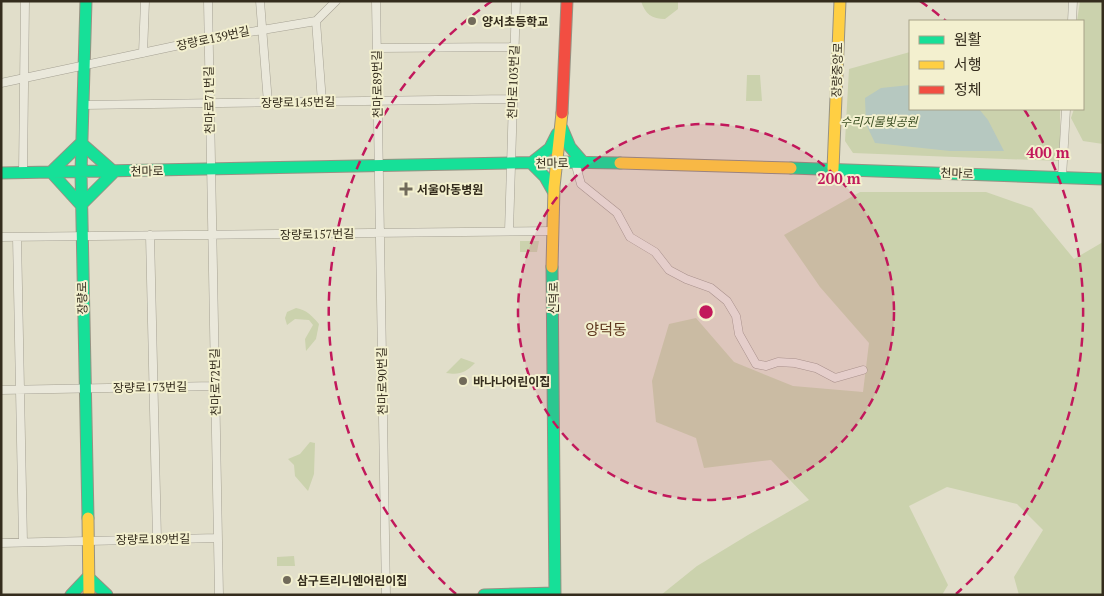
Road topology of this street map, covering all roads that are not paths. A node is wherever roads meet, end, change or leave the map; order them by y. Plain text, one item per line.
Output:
1 (25, 1) edge
2 (86, 1) edge
3 (145, 1) edge
4 (208, 1) edge
5 (260, 1) edge
6 (336, 1) edge
7 (376, 1) edge
8 (516, 1) edge
9 (567, 1) edge
10 (840, 1) edge
11 (1073, 1) edge
12 (1072, 20) edge
13 (316, 21) junction
14 (263, 28) junction
15 (208, 39) junction
16 (377, 48) junction
17 (514, 48) junction
18 (143, 53) junction
19 (84, 65) junction
20 (25, 77) junction
21 (1, 83) edge
22 (512, 99) junction
23 (378, 101) junction
24 (322, 102) junction
25 (268, 103) junction
26 (209, 104) junction
27 (83, 105) junction
28 (1066, 110) edge
29 (561, 126) junction
30 (81, 143) junction
31 (556, 162) junction
32 (576, 162) junction
33 (510, 163) junction
34 (531, 163) junction
35 (379, 166) junction
36 (833, 169) junction
37 (211, 170) junction
38 (24, 172) junction
39 (51, 172) junction
40 (80, 172) junction
41 (114, 172) junction
42 (1, 173) edge
43 (1062, 177) junction
44 (1103, 179) edge
45 (554, 192) junction
46 (81, 205) junction
47 (509, 231) junction
48 (553, 231) junction
49 (380, 233) junction
50 (150, 235) junction
51 (212, 235) junction
52 (81, 236) junction
53 (1, 237) edge
54 (17, 237) junction
55 (862, 370) dead end
56 (215, 386) junction
57 (154, 387) junction
58 (84, 388) junction
59 (19, 389) junction
60 (1, 390) edge
61 (218, 538) junction
62 (157, 539) junction
63 (88, 541) junction
64 (1, 542) edge
65 (23, 542) junction
66 (88, 577) junction
67 (555, 594) edge
68 (71, 595) edge
69 (89, 595) edge
70 (107, 595) edge
71 (219, 595) edge
72 (386, 595) edge
73 (484, 595) edge

1 - 20 street
2 - 19 street, 장량로
3 - 18 street
4 - 15 street, 천마로71번길
5 - 14 street
6 - 13 street
7 - 16 street, 천마로89번길
8 - 17 street, 천마로103번길
9 - 29 street, 신덕로
10 - 36 street, 장량중앙로
11 - 12 street
13 - 14 street, 장량로139번길
13 - 24 street
14 - 15 street, 장량로139번길
14 - 25 street
15 - 18 street, 장량로139번길
15 - 26 street, 천마로71번길
16 - 17 street
16 - 23 street, 천마로89번길
17 - 22 street, 천마로103번길
18 - 19 street, 장량로139번길
19 - 20 street, 장량로139번길
19 - 27 street, 장량로
20 - 21 street, 장량로139번길
20 - 38 street
22 - 23 street, 장량로145번길
22 - 33 street, 천마로103번길
23 - 24 street, 장량로145번길
23 - 35 street, 천마로89번길
24 - 25 street, 장량로145번길
25 - 26 street, 장량로145번길
26 - 27 street, 장량로145번길
26 - 37 street, 천마로71번길
27 - 30 street, 장량로
28 - 43 street
29 - 31 street, 신덕로
29 - 32 street
29 - 34 street
30 - 39 street
30 - 40 street, 장량로
30 - 41 street
31 - 32 street, 천마로
31 - 34 street, 천마로
31 - 45 street, 신덕로
32 - 36 street, 천마로
32 - 45 street
32 - 55 street
33 - 34 street, 천마로
33 - 35 street, 천마로
33 - 47 street, 천마로103번길
34 - 45 street
35 - 37 street, 천마로
35 - 49 street, 천마로90번길
36 - 43 street, 천마로
37 - 41 street, 천마로
37 - 51 street, 천마로72번길
38 - 39 street, 천마로
38 - 42 street, 천마로
39 - 40 street, 천마로
39 - 46 street
40 - 41 street, 천마로
40 - 46 street, 장량로
41 - 46 street
43 - 44 street, 천마로
45 - 48 street, 신덕로
46 - 52 street, 장량로
47 - 48 street, 장량로157번길
47 - 49 street, 장량로157번길
48 - 67 street, 신덕로
49 - 51 street, 장량로157번길
49 - 72 street, 천마로90번길
50 - 51 street, 장량로157번길
50 - 52 street, 장량로157번길
50 - 57 street
51 - 56 street, 천마로72번길
52 - 54 street, 장량로157번길
52 - 58 street, 장량로
53 - 54 street, 장량로157번길
54 - 59 street
56 - 57 street, 장량로173번길
56 - 61 street, 천마로72번길
57 - 58 street, 장량로173번길
57 - 62 street
58 - 59 street, 장량로173번길
58 - 63 street, 장량로
59 - 60 street, 장량로173번길
59 - 65 street
61 - 62 street, 장량로189번길
61 - 71 street, 천마로72번길
62 - 63 street, 장량로189번길
63 - 65 street, 장량로189번길
63 - 66 street, 장량로
64 - 65 street, 장량로189번길
66 - 68 street
66 - 69 street, 장량로
66 - 70 street
67 - 73 street

